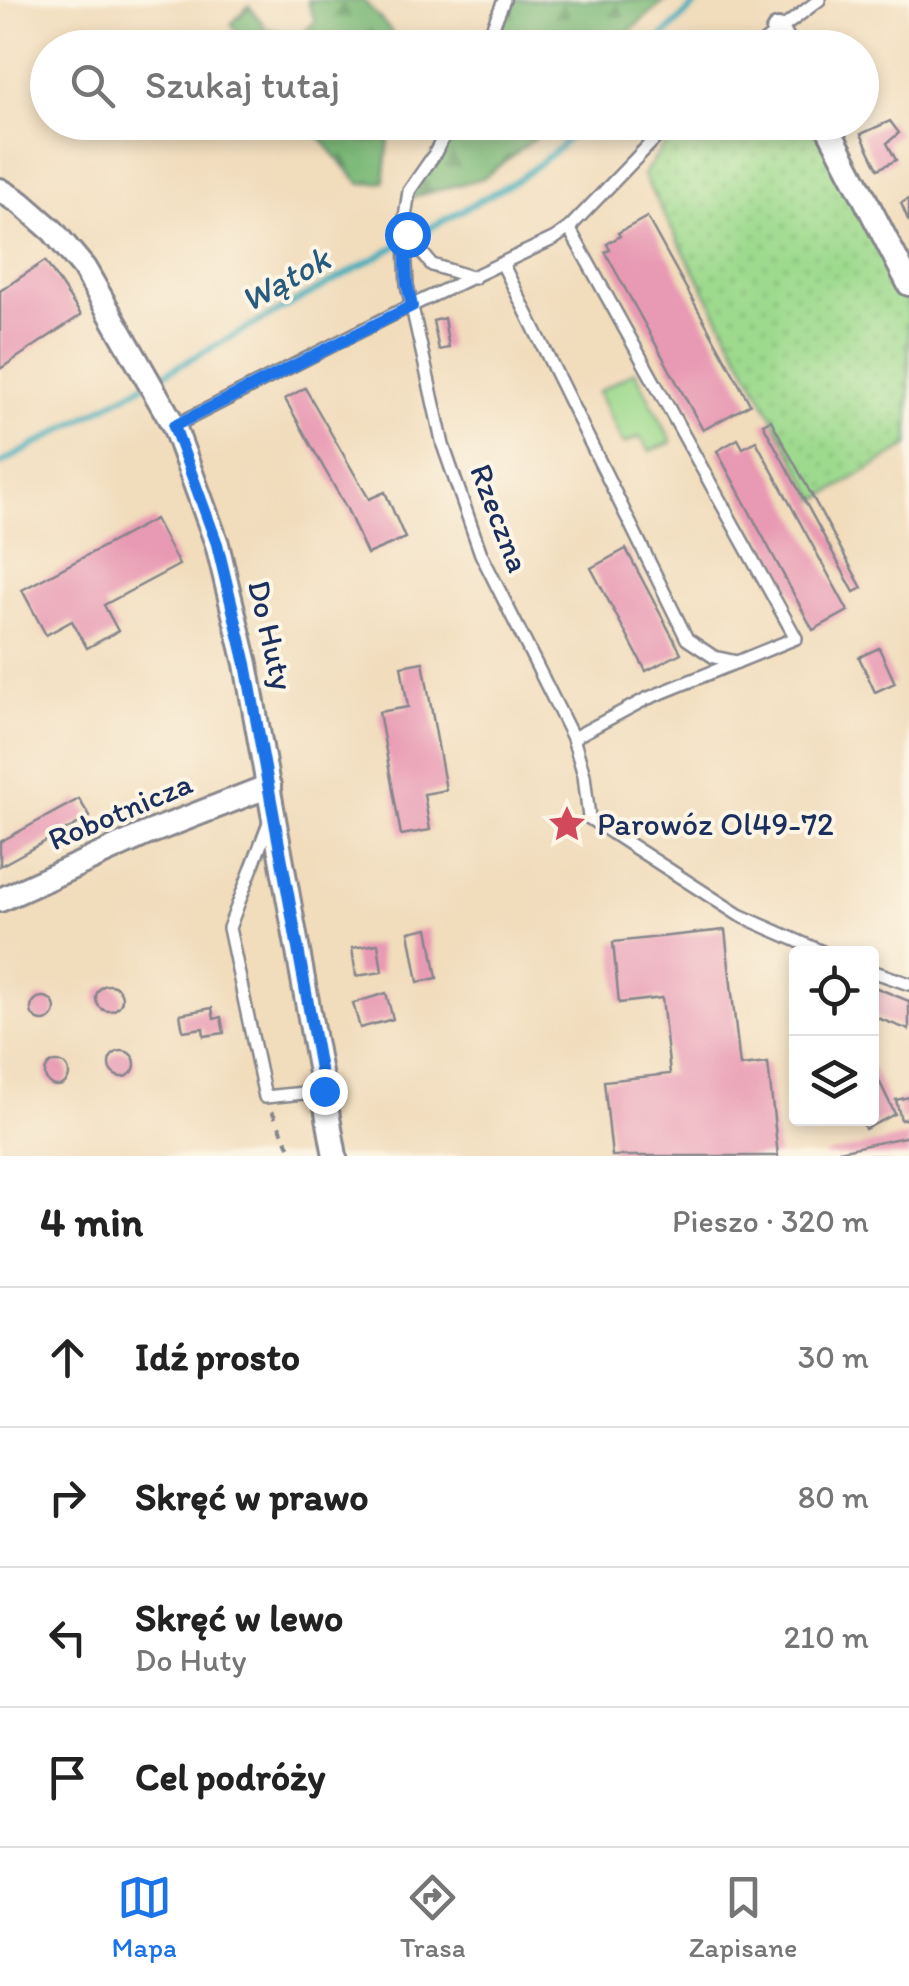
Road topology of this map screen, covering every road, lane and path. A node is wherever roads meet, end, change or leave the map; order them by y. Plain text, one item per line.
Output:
1 (504, 0) edge
2 (820, 0) edge
3 (492, 30) edge
4 (791, 30) edge
5 (442, 140) edge
6 (654, 140) edge
7 (834, 140) edge
8 (0, 190) edge
9 (404, 224) junction
10 (569, 228) junction
11 (503, 265) junction
12 (474, 278) junction
13 (909, 284) edge
14 (412, 306) junction
15 (174, 426) junction
16 (737, 662) junction
17 (573, 738) junction
18 (269, 786) junction
19 (274, 812) junction
20 (0, 900) edge
21 (808, 946) edge
22 (879, 973) edge
23 (909, 984) edge
24 (324, 1091) junction
25 (265, 1097) junction
26 (294, 1156) edge
27 (335, 1156) edge

1 - 3 lane
2 - 4 lane
5 - 9 lane
6 - 10 lane
7 - 13 street
8 - 15 street, Do Huty
9 - 12 lane
9 - 14 lane, Rzeczna
10 - 11 lane
10 - 16 lane
11 - 12 lane
11 - 16 lane
12 - 14 lane
14 - 15 lane
14 - 17 lane, Rzeczna
15 - 18 street, Do Huty
16 - 17 lane
17 - 21 lane, Rzeczna
18 - 19 street, Do Huty
18 - 20 street, Robotnicza
19 - 24 street, Do Huty
19 - 25 lane
22 - 23 lane
24 - 25 lane
24 - 27 street, Do Huty
25 - 26 path

